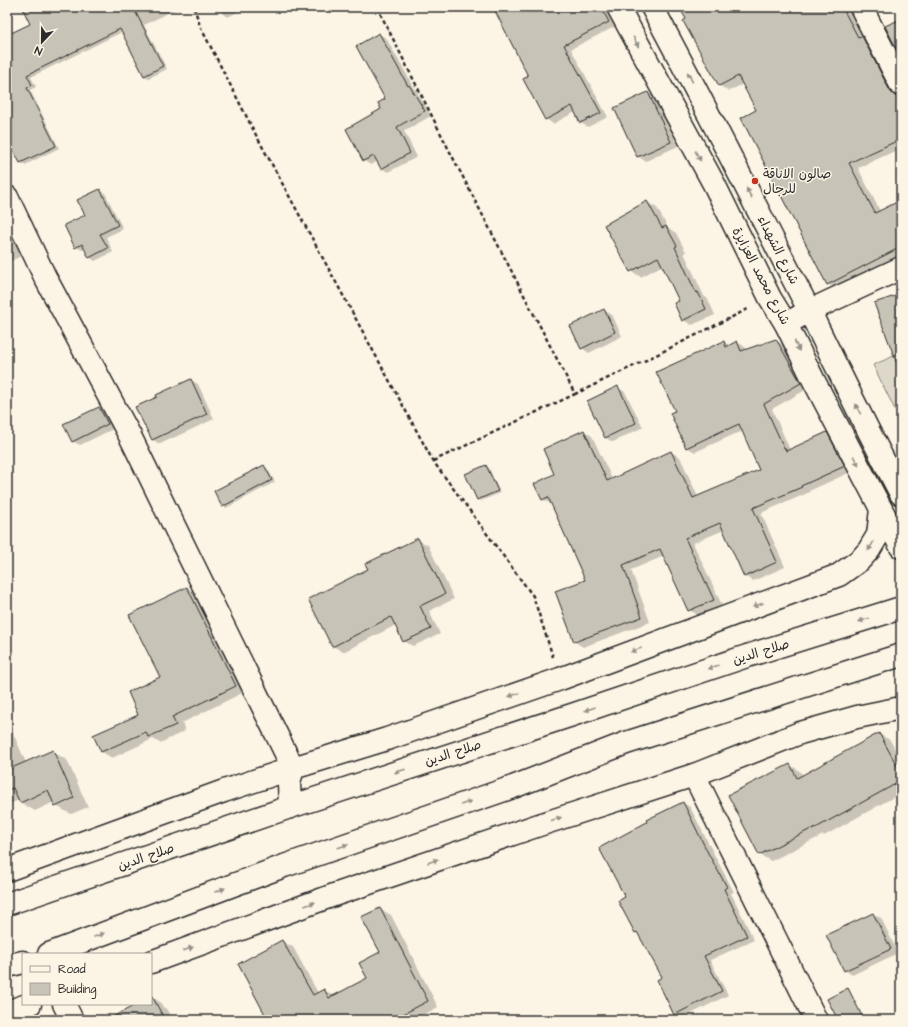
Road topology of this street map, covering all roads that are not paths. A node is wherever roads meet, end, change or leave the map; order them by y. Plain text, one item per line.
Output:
1 (618, 7) edge
2 (652, 7) edge
3 (861, 7) edge
4 (901, 85) edge
5 (7, 198) edge
6 (901, 268) edge
7 (809, 311) junction
8 (786, 324) junction
9 (901, 494) edge
10 (881, 509) junction
11 (901, 547) edge
12 (901, 608) edge
13 (901, 654) edge
14 (901, 708) edge
15 (293, 768) junction
16 (694, 775) junction
17 (290, 807) junction
18 (7, 870) edge
19 (7, 904) edge
20 (52, 953) edge
21 (22, 962) edge
22 (152, 962) edge
23 (7, 966) edge
24 (27, 1005) edge
25 (64, 1005) edge
26 (7, 1012) edge
27 (72, 1020) edge
28 (816, 1020) edge

1 -> 8 main road, شارع محمد العزايزة
7 -> 2 main road, شارع الشهداء
3 - 4 main road
5 - 15 main road
6 - 7 main road
7 - 8 main road
9 -> 7 main road, شارع الشهداء
8 -> 10 main road, شارع محمد العزايزة
10 - 11 main road, شارع محمد العزايزة
10 -> 15 main road
12 -> 17 main road, صلاح الدين
20 -> 13 main road
14 - 16 main road
15 - 17 main road
15 - 18 main road
22 -> 16 main road
16 - 28 main road
17 - 19 main road, صلاح الدين
21 - 23 main road
24 - 26 main road
25 - 27 main road

